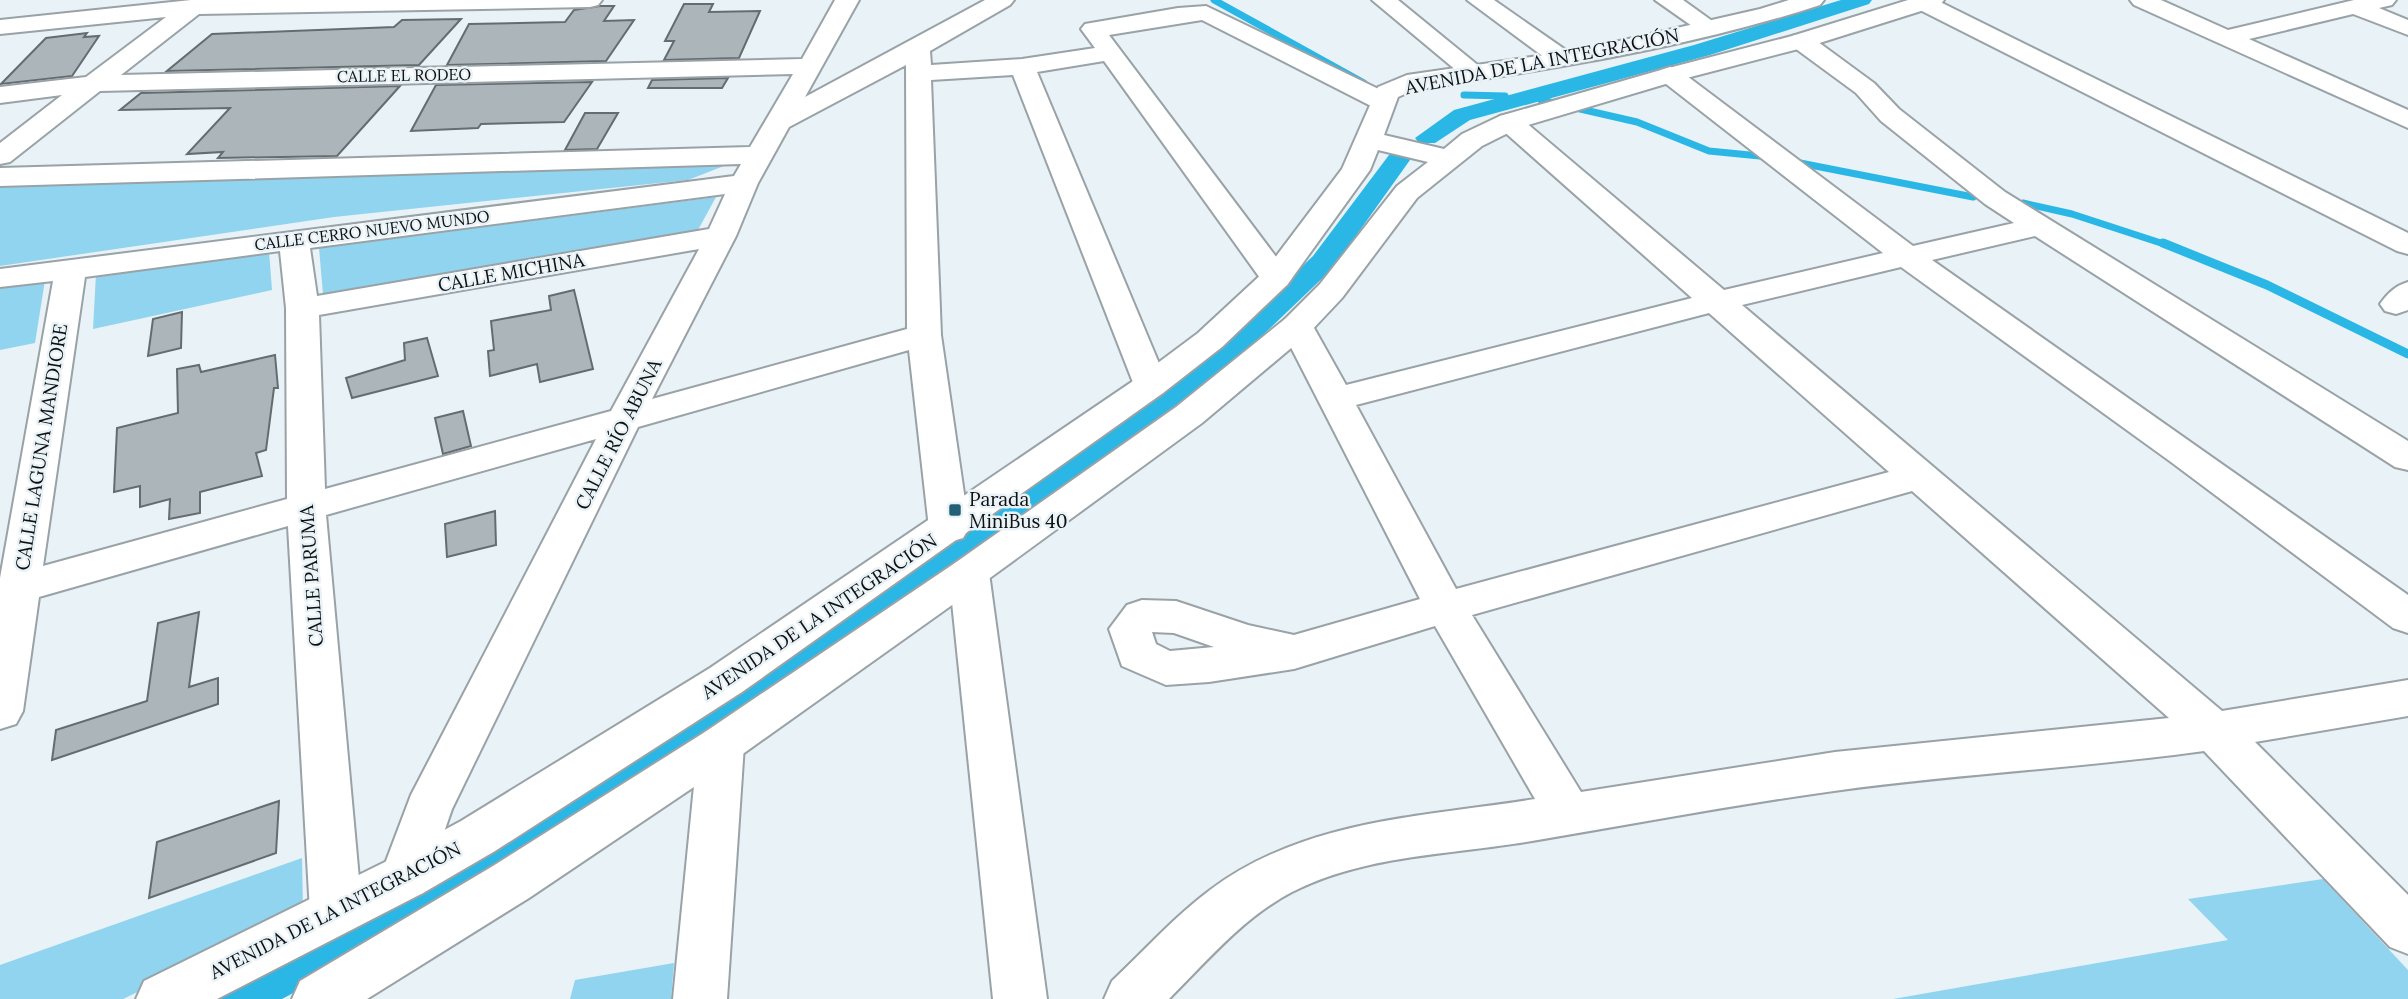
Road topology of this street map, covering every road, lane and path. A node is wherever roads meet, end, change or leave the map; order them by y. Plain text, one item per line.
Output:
1 (590, 0) edge
2 (820, 0) edge
3 (847, 0) edge
4 (1002, 0) edge
5 (1384, 0) edge
6 (1479, 0) edge
7 (1667, 0) edge
8 (1812, 0) edge
9 (2142, 0) edge
10 (2384, 0) edge
11 (500, 1) edge
12 (1928, 1) edge
13 (203, 4) edge
14 (2355, 7) junction
15 (1255, 12) dead end
16 (0, 27) edge
17 (1710, 28) junction
18 (2408, 28) edge
19 (2227, 37) junction
20 (1801, 41) junction
21 (1110, 53) junction
22 (1561, 58) junction
23 (918, 61) junction
24 (797, 66) junction
25 (1022, 67) junction
26 (1472, 71) junction
27 (1670, 75) junction
28 (93, 84) junction
29 (1390, 94) junction
30 (0, 95) edge
31 (2408, 120) edge
32 (780, 121) junction
33 (1509, 122) junction
34 (1367, 139) junction
35 (0, 156) edge
36 (1448, 158) junction
37 (748, 164) junction
38 (0, 177) edge
39 (2040, 226) junction
40 (722, 236) junction
41 (294, 240) junction
42 (2408, 244) edge
43 (1907, 257) junction
44 (71, 267) junction
45 (0, 278) edge
46 (1276, 278) junction
47 (1717, 302) junction
48 (302, 308) junction
49 (1297, 326) junction
50 (924, 335) junction
51 (1151, 386) junction
52 (1336, 399) junction
53 (624, 419) junction
54 (2408, 458) edge
55 (1921, 476) junction
56 (306, 508) junction
57 (949, 528) junction
58 (969, 573) junction
59 (9, 591) edge
60 (1445, 607) junction
61 (2408, 617) edge
62 (1294, 652) dead end
63 (2408, 698) edge
64 (0, 711) edge
65 (2214, 731) junction
66 (721, 745) junction
67 (1567, 813) junction
68 (405, 877) junction
69 (336, 912) junction
70 (2408, 930) edge
71 (1144, 994) edge
72 (163, 999) edge
73 (319, 999) edge
74 (700, 999) edge
75 (1020, 999) edge

1 - 11 street
2 - 24 street
3 - 24 street, CALLE RÍO ABUNA
4 - 23 street
5 - 26 street
6 - 22 street
7 - 17 street
8 - 17 street, AVENIDA DE LA INTEGRACIÓN
9 - 19 street
10 - 14 street
11 - 13 street
12 - 20 street, AVENIDA DE LA INTEGRACIÓN
12 - 42 street
13 - 16 street
13 - 28 street
14 - 18 street
14 - 19 street
15 - 29 street
17 - 22 street, AVENIDA DE LA INTEGRACIÓN
19 - 31 street
20 - 27 street, AVENIDA DE LA INTEGRACIÓN
20 - 39 street
21 - 25 street
21 - 29 street
21 - 46 street
22 - 26 street, AVENIDA DE LA INTEGRACIÓN
23 - 25 street
23 - 32 street
23 - 50 street
24 - 28 street, CALLE EL RODEO
24 - 32 street, CALLE RÍO ABUNA
24 - 37 street
25 - 51 street
26 - 29 street, AVENIDA DE LA INTEGRACIÓN
27 - 33 street, AVENIDA DE LA INTEGRACIÓN
27 - 43 street
28 - 30 street, CALLE EL RODEO
28 - 35 street
29 - 34 street, AVENIDA DE LA INTEGRACIÓN
32 - 37 street, CALLE RÍO ABUNA
33 - 36 street, AVENIDA DE LA INTEGRACIÓN
33 - 47 street
34 - 36 street
34 - 46 street, AVENIDA DE LA INTEGRACIÓN
36 - 49 street, AVENIDA DE LA INTEGRACIÓN
37 - 38 street
37 - 40 street, CALLE RÍO ABUNA
37 - 41 street, CALLE CERRO NUEVO MUNDO
39 - 43 street
39 - 54 street
40 - 48 street, CALLE MICHINA
40 - 53 street, CALLE RÍO ABUNA
41 - 44 street, CALLE CERRO NUEVO MUNDO
41 - 48 street, CALLE PARUMA
43 - 47 street
43 - 61 street
44 - 45 street, CALLE CERRO NUEVO MUNDO
44 - 59 street, CALLE LAGUNA MANDIORE
46 - 51 street, AVENIDA DE LA INTEGRACIÓN
47 - 52 street
47 - 55 street
48 - 56 street, CALLE PARUMA
49 - 52 street
49 - 58 street, AVENIDA DE LA INTEGRACIÓN
50 - 53 street
50 - 57 street
51 - 57 street, AVENIDA DE LA INTEGRACIÓN
52 - 60 street
53 - 56 street
53 - 68 street, CALLE RÍO ABUNA
55 - 60 street
55 - 65 street
56 - 59 street
56 - 69 street, CALLE PARUMA
57 - 68 street, AVENIDA DE LA INTEGRACIÓN
58 - 66 street, AVENIDA DE LA INTEGRACIÓN
58 - 75 street
59 - 64 street, CALLE LAGUNA MANDIORE
60 - 62 street
60 - 67 street
63 - 65 street
65 - 67 street
65 - 70 street
66 - 73 street, AVENIDA DE LA INTEGRACIÓN
66 - 74 street
67 - 71 street
68 - 69 street, AVENIDA DE LA INTEGRACIÓN
69 - 72 street, AVENIDA DE LA INTEGRACIÓN

